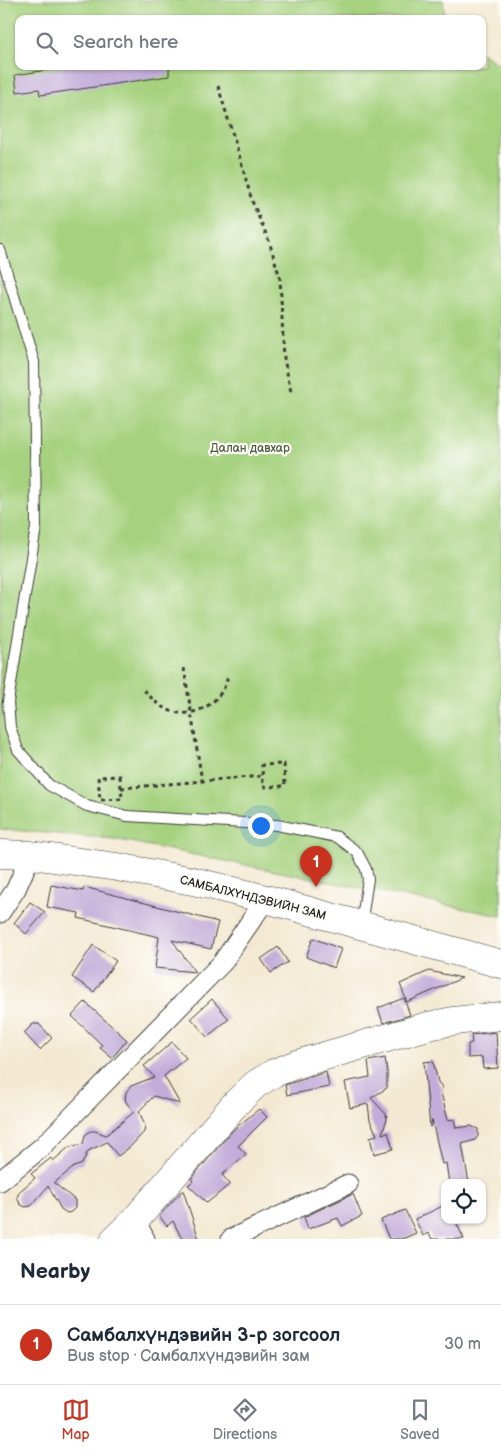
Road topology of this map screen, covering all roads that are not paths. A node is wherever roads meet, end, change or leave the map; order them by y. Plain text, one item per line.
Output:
1 (0, 250) edge
2 (0, 854) edge
3 (31, 855) junction
4 (266, 899) junction
5 (0, 913) edge
6 (360, 926) junction
7 (501, 964) edge
8 (501, 1016) edge
9 (0, 1181) edge
10 (348, 1184) dead end
11 (140, 1230) edge
12 (115, 1239) edge
13 (231, 1239) edge

1 - 6 lane
2 - 3 street, САМБАЛХҮНДЭВИЙН ЗАМ
3 - 4 street, САМБАЛХҮНДЭВИЙН ЗАМ
3 - 5 street
4 - 6 street, САМБАЛХҮНДЭВИЙН ЗАМ
4 - 9 street
6 - 7 street, САМБАЛХҮНДЭВИЙН ЗАМ
8 - 11 street
10 - 13 street
11 - 12 street

